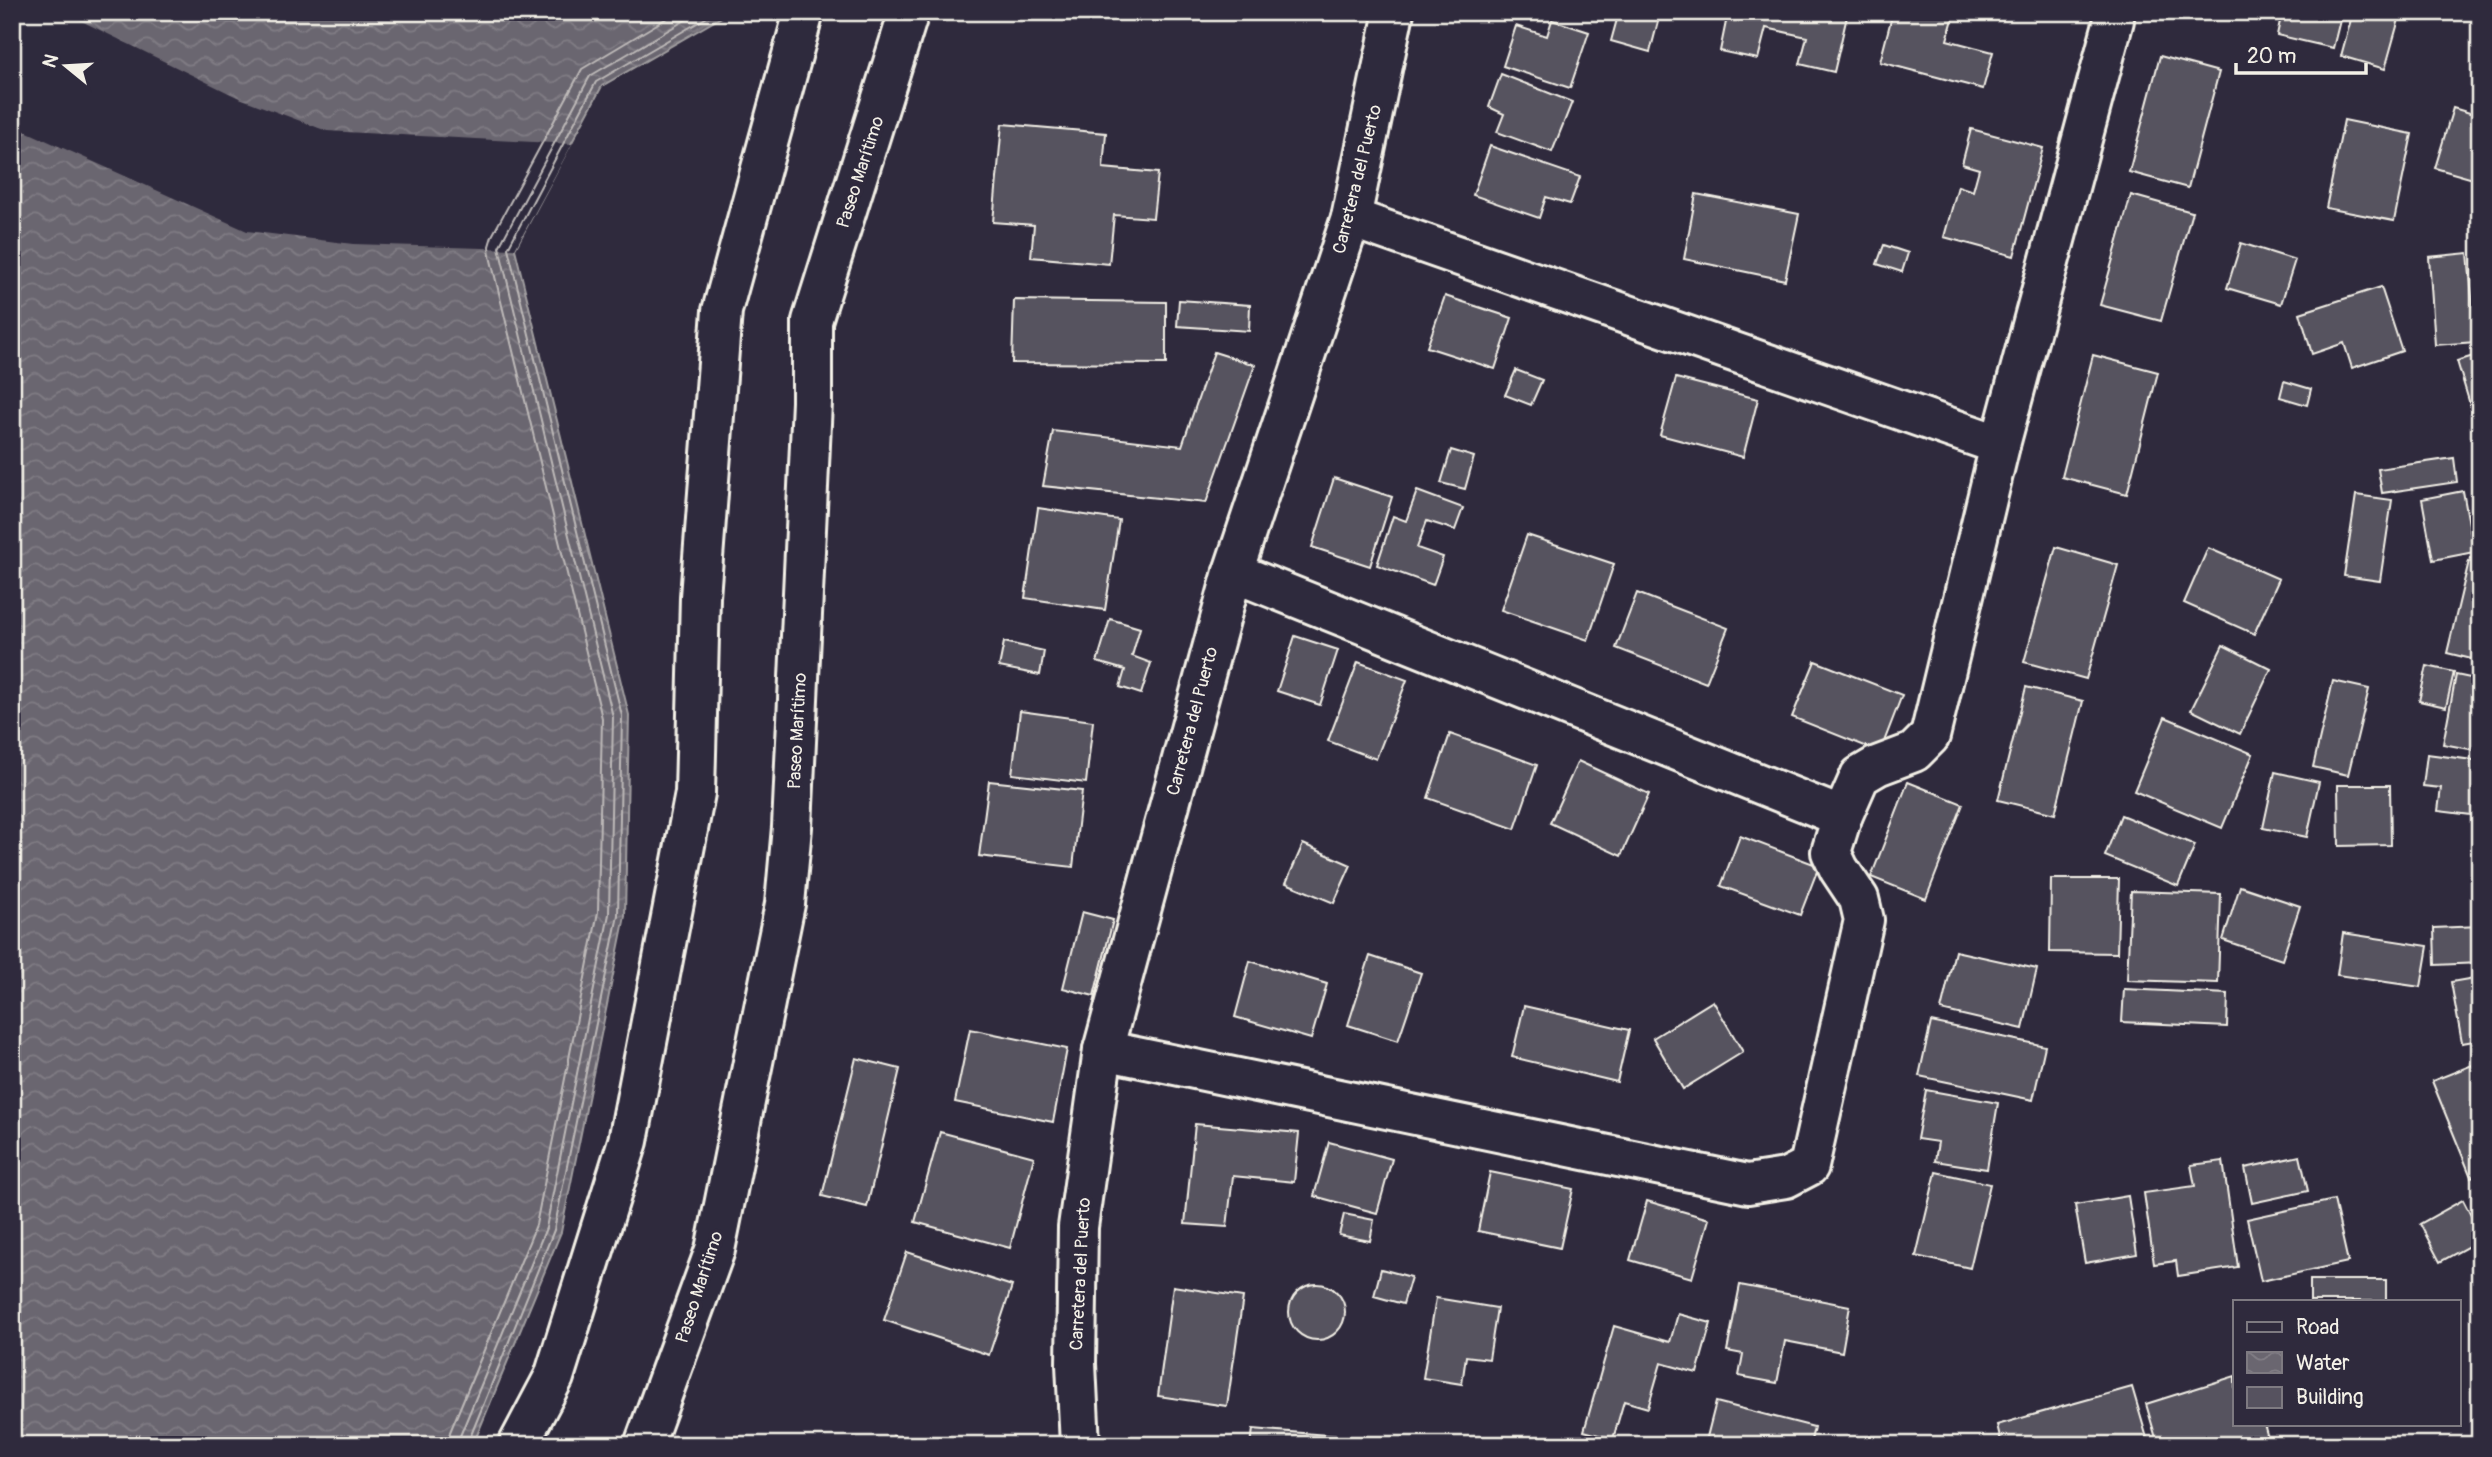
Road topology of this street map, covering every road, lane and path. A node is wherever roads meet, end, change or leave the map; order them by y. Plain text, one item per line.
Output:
1 (804, 12) edge
2 (909, 12) edge
3 (1394, 12) edge
4 (2113, 12) edge
5 (1351, 218) junction
6 (2000, 445) junction
7 (1233, 572) junction
8 (1842, 817) junction
9 (1103, 1050) junction
10 (518, 1445) edge
11 (644, 1445) edge
12 (1080, 1445) edge

1 - 10 street
2 - 11 street, Paseo Marítimo
3 - 5 street, Carretera del Puerto
4 - 6 street
5 - 6 street
5 - 7 street, Carretera del Puerto
6 - 8 street
7 - 8 street
7 - 9 street, Carretera del Puerto
8 - 9 street
9 - 12 street, Carretera del Puerto

